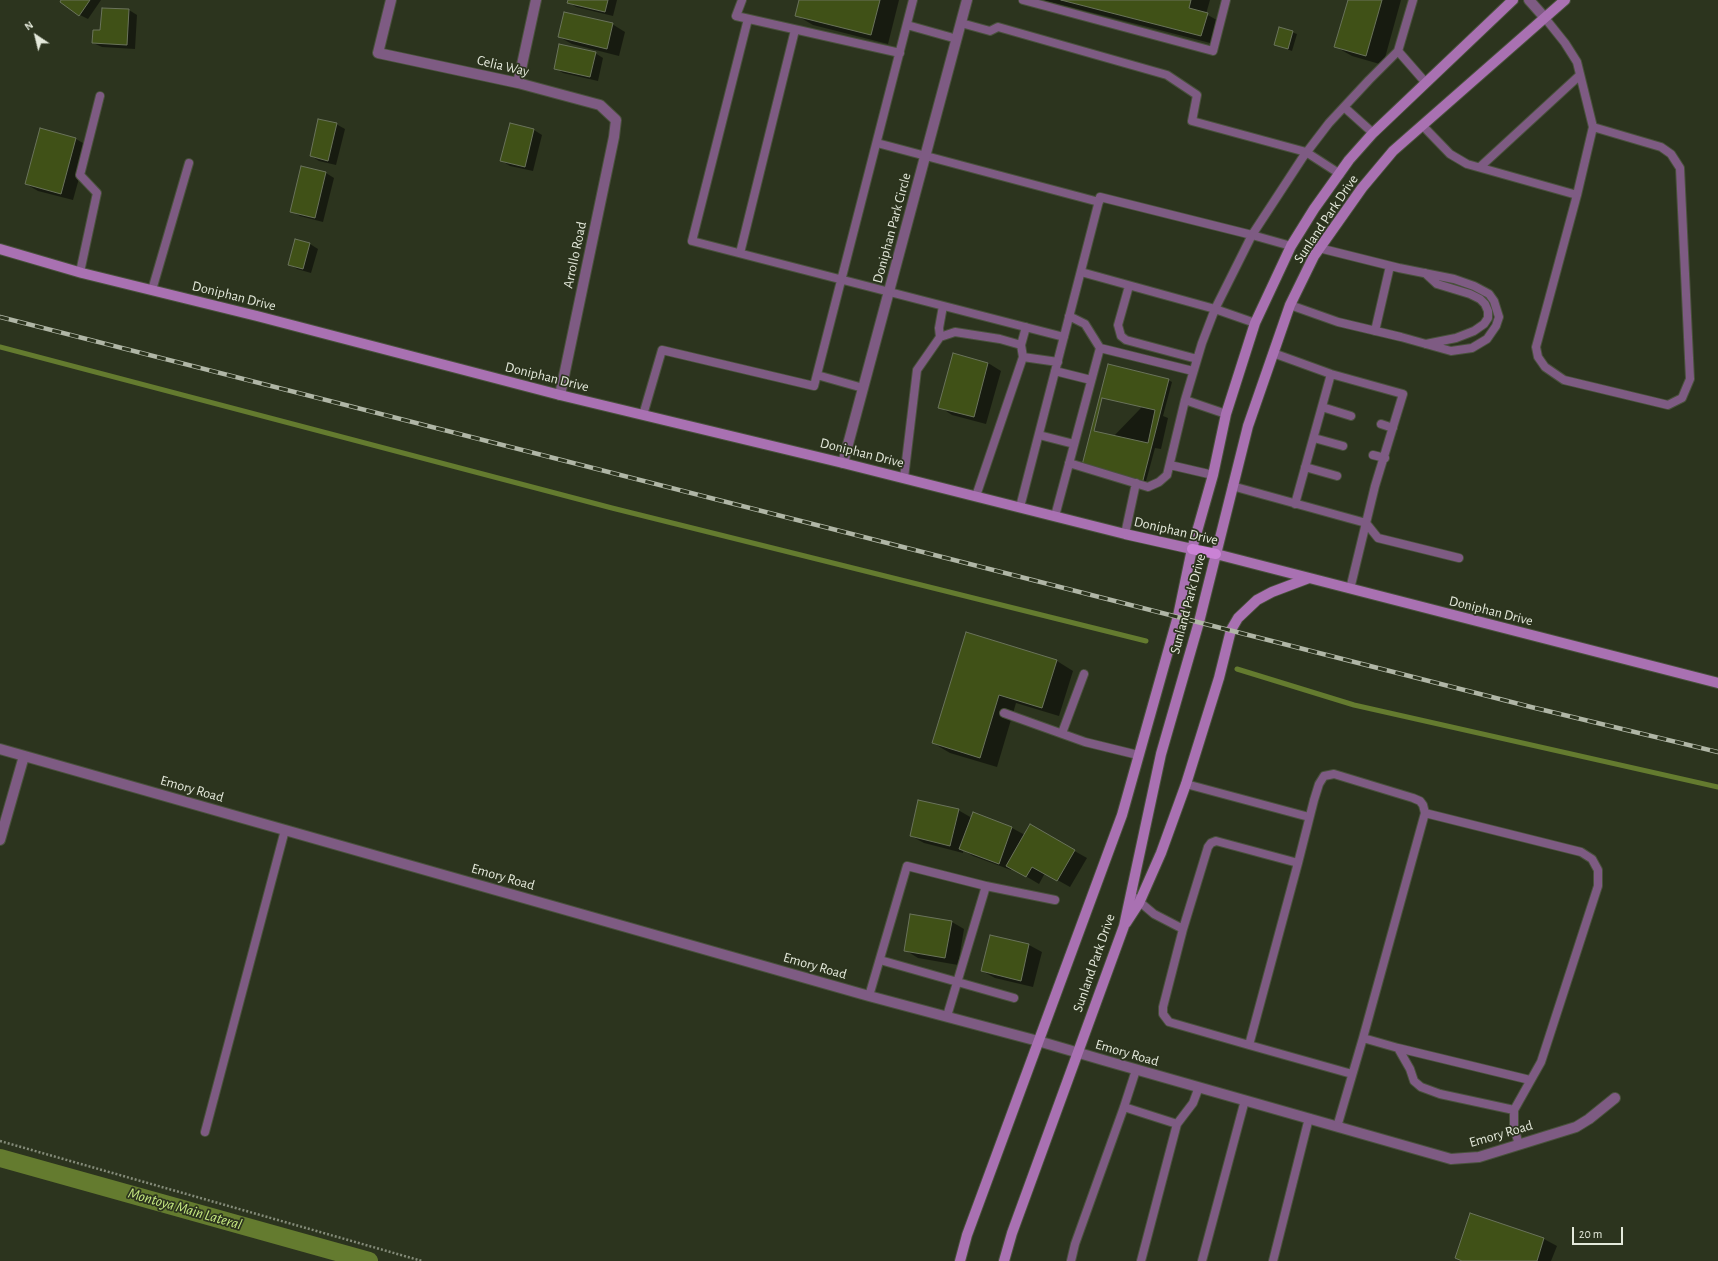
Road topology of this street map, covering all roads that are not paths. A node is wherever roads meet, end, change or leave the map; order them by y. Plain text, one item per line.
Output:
1 (391, 0) edge
2 (536, 0) edge
3 (742, 0) edge
4 (913, 0) edge
5 (967, 0) edge
6 (1023, 0) edge
7 (1226, 0) edge
8 (1413, 0) edge
9 (1514, 0) edge
10 (1529, 0) edge
11 (1565, 0) edge
12 (1545, 18) junction
13 (748, 19) junction
14 (961, 23) junction
15 (907, 25) junction
16 (795, 30) junction
17 (956, 39) junction
18 (1398, 51) junction
19 (900, 53) junction
20 (1580, 75) junction
21 (1426, 83) junction
22 (518, 84) junction
23 (100, 96) dead end
24 (1344, 107) junction
25 (616, 120) joint
26 (1422, 125) junction
27 (1593, 127) junction
28 (1373, 133) junction
29 (877, 143) junction
30 (1306, 152) junction
31 (925, 157) junction
32 (189, 163) dead end
33 (1480, 167) junction
34 (1340, 174) junction
35 (1577, 195) junction
36 (1099, 202) junction
37 (1252, 235) junction
38 (1291, 246) junction
39 (1320, 248) junction
40 (0, 249) edge
41 (740, 253) junction
42 (1390, 266) junction
43 (80, 272) junction
44 (1081, 272) junction
45 (1425, 273) junction
46 (842, 280) junction
47 (1129, 286) junction
48 (152, 290) junction
49 (889, 292) junction
50 (1290, 305) junction
51 (943, 306) junction
52 (1215, 309) junction
53 (1069, 316) junction
54 (1255, 323) junction
55 (1026, 327) junction
56 (1374, 330) junction
57 (940, 337) junction
58 (1064, 337) junction
59 (1425, 344) junction
60 (1021, 345) junction
61 (1100, 348) junction
62 (1273, 353) junction
63 (1023, 357) junction
64 (1196, 359) junction
65 (1058, 362) junction
66 (1055, 371) junction
67 (1193, 371) junction
68 (1332, 374) junction
69 (817, 375) junction
70 (1091, 380) junction
71 (863, 388) junction
72 (560, 395) junction
73 (1185, 400) junction
74 (1322, 407) junction
75 (1226, 414) junction
76 (644, 415) junction
77 (1351, 416) dead end
78 (1381, 424) dead end
79 (1393, 428) junction
80 (1039, 435) junction
81 (1314, 438) junction
82 (1074, 444) junction
83 (1343, 446) dead end
84 (1373, 455) dead end
85 (1385, 458) junction
86 (843, 463) junction
87 (1069, 464) junction
88 (1170, 465) junction
89 (1306, 467) junction
90 (1213, 475) junction
91 (1337, 476) dead end
92 (904, 478) junction
93 (1136, 483) junction
94 (1232, 486) junction
95 (976, 496) junction
96 (1296, 504) junction
97 (1020, 508) junction
98 (1055, 516) junction
99 (1366, 523) junction
100 (1125, 534) junction
101 (1192, 549) junction
102 (1216, 554) junction
103 (1459, 558) dead end
104 (1309, 578) junction
105 (1350, 589) junction
106 (1084, 674) dead end
107 (1718, 683) edge
108 (1004, 713) dead end
109 (1062, 734) junction
110 (0, 749) edge
111 (1138, 755) junction
112 (24, 756) junction
113 (1186, 784) junction
114 (1425, 813) junction
115 (1310, 817) junction
116 (285, 830) junction
117 (0, 840) edge
118 (1298, 863) junction
119 (986, 886) junction
120 (1130, 894) junction
121 (1055, 900) dead end
122 (1139, 903) junction
123 (1124, 926) junction
124 (1183, 929) junction
125 (880, 960) junction
126 (958, 983) junction
127 (869, 996) junction
128 (1014, 998) dead end
129 (947, 1016) junction
130 (1363, 1038) junction
131 (1038, 1041) junction
132 (1249, 1045) junction
133 (1398, 1048) junction
134 (1078, 1053) junction
135 (1136, 1070) junction
136 (1352, 1074) junction
137 (1530, 1080) junction
138 (1199, 1087) junction
139 (1615, 1098) dead end
140 (1245, 1100) junction
141 (1124, 1107) junction
142 (1514, 1110) junction
143 (1309, 1118) junction
144 (1177, 1124) junction
145 (1337, 1127) junction
146 (205, 1132) dead end
147 (1519, 1144) junction
148 (960, 1261) edge
149 (1004, 1261) edge
150 (1071, 1261) edge
151 (1141, 1261) edge
152 (1202, 1261) edge
153 (1273, 1261) edge

1 - 22 street, Celia Way
2 - 22 street
3 - 13 lane
4 - 15 lane
5 - 14 street, Doniphan Park Circle
6 - 7 lane
8 - 18 lane
9 - 21 main road, Sunland Park Drive
10 - 12 street
11 - 12 main road, Sunland Park Drive
12 - 20 lane
12 - 26 main road, Sunland Park Drive
13 - 16 lane
13 - 41 lane
14 - 17 street, Doniphan Park Circle
14 - 30 lane
15 - 17 lane
15 - 19 lane
16 - 19 lane
16 - 41 lane
17 - 31 street, Doniphan Park Circle
18 - 21 lane
18 - 24 lane
19 - 29 lane
20 - 27 lane
20 - 33 lane
21 - 28 main road, Sunland Park Drive
22 - 25 street, Celia Way
23 - 43 lane
24 - 28 lane
24 - 30 lane
25 - 72 street, Arrollo Road
26 - 33 lane
26 - 39 main road, Sunland Park Drive
27 - 35 lane
27 - 35 lane
28 - 34 main road, Sunland Park Drive
29 - 31 lane
29 - 46 lane
30 - 34 lane
30 - 37 lane
31 - 36 lane
31 - 49 street, Doniphan Park Circle
32 - 48 lane
33 - 35 lane
34 - 38 main road, Sunland Park Drive
36 - 37 lane
36 - 44 lane
37 - 38 lane
37 - 52 lane
38 - 54 main road, Sunland Park Drive
39 - 42 lane
39 - 50 main road, Sunland Park Drive
40 - 43 main road, Doniphan Drive
41 - 46 lane
42 - 45 lane
42 - 56 lane
43 - 48 main road, Doniphan Drive
44 - 47 lane
44 - 53 lane
45 - 59 lane
45 - 59 lane
46 - 49 lane
46 - 69 lane
47 - 52 lane
47 - 64 lane
48 - 72 main road, Doniphan Drive
49 - 51 lane
49 - 71 street, Doniphan Park Circle
50 - 56 lane
50 - 62 main road, Sunland Park Drive
51 - 55 lane
51 - 57 lane
52 - 54 lane
52 - 64 lane
53 - 58 lane
53 - 61 lane
54 - 75 main road, Sunland Park Drive
55 - 58 lane
55 - 60 lane
56 - 59 lane
57 - 60 lane
57 - 92 lane
58 - 65 lane
60 - 63 lane
61 - 67 lane
61 - 70 lane
62 - 68 lane
62 - 94 main road, Sunland Park Drive
63 - 65 lane
63 - 95 lane
64 - 67 lane
65 - 66 lane
66 - 70 lane
66 - 80 lane
67 - 73 lane
68 - 74 lane
68 - 79 lane
69 - 71 lane
69 - 76 lane
70 - 82 lane
71 - 86 street, Doniphan Park Circle
72 - 76 main road, Doniphan Drive
73 - 75 lane
73 - 88 lane
74 - 77 lane
74 - 81 lane
75 - 90 main road, Sunland Park Drive
76 - 86 main road, Doniphan Drive
78 - 79 lane
79 - 85 lane
80 - 82 lane
80 - 97 lane
81 - 83 lane
81 - 89 lane
82 - 87 lane
84 - 85 lane
85 - 99 lane
86 - 92 main road, Doniphan Drive
87 - 93 lane
87 - 98 lane
88 - 90 lane
88 - 93 lane
89 - 91 lane
89 - 96 lane
90 - 101 main road, Sunland Park Drive
92 - 95 main road, Doniphan Drive
93 - 100 lane
94 - 96 lane
94 - 102 main road, Sunland Park Drive
95 - 97 main road, Doniphan Drive
96 - 99 lane
97 - 98 main road, Doniphan Drive
98 - 100 main road, Doniphan Drive
99 - 103 lane
99 - 105 lane
100 - 101 main road, Doniphan Drive
101 - 102 main road, Doniphan Drive
101 - 111 main road, Sunland Park Drive
102 - 104 main road, Doniphan Drive
102 - 120 main road, Sunland Park Drive
104 - 105 main road, Doniphan Drive
104 - 113 main road
105 - 107 main road, Doniphan Drive
106 - 109 lane
108 - 109 lane
109 - 111 lane
110 - 112 street, Emory Road
111 - 131 main road, Sunland Park Drive
112 - 116 street, Emory Road
112 - 117 street
113 - 115 lane
113 - 122 main road
114 - 115 lane
114 - 130 lane
114 - 137 lane
115 - 118 lane
116 - 127 street, Emory Road
116 - 146 lane
118 - 124 lane
118 - 132 lane
119 - 121 lane
119 - 125 lane
119 - 126 lane
120 - 122 lane
120 - 123 main road, Sunland Park Drive
122 - 123 main road
122 - 124 lane
123 - 134 main road, Sunland Park Drive
124 - 132 lane
125 - 126 lane
125 - 127 lane
126 - 128 lane
126 - 129 lane
127 - 129 street, Emory Road
129 - 131 street, Emory Road
130 - 133 lane
130 - 136 lane
131 - 134 street, Emory Road
131 - 148 main road, Sunland Park Drive
132 - 136 lane
133 - 137 lane
133 - 142 lane
134 - 135 street, Emory Road
134 - 149 main road, Sunland Park Drive
135 - 138 street, Emory Road
135 - 141 lane
136 - 145 lane
137 - 142 lane
138 - 140 street, Emory Road
138 - 144 lane
139 - 147 street, Emory Road
140 - 143 street, Emory Road
140 - 152 lane
141 - 144 lane
141 - 150 lane
142 - 147 lane
143 - 145 street, Emory Road
143 - 153 lane
144 - 151 lane
145 - 147 street, Emory Road

